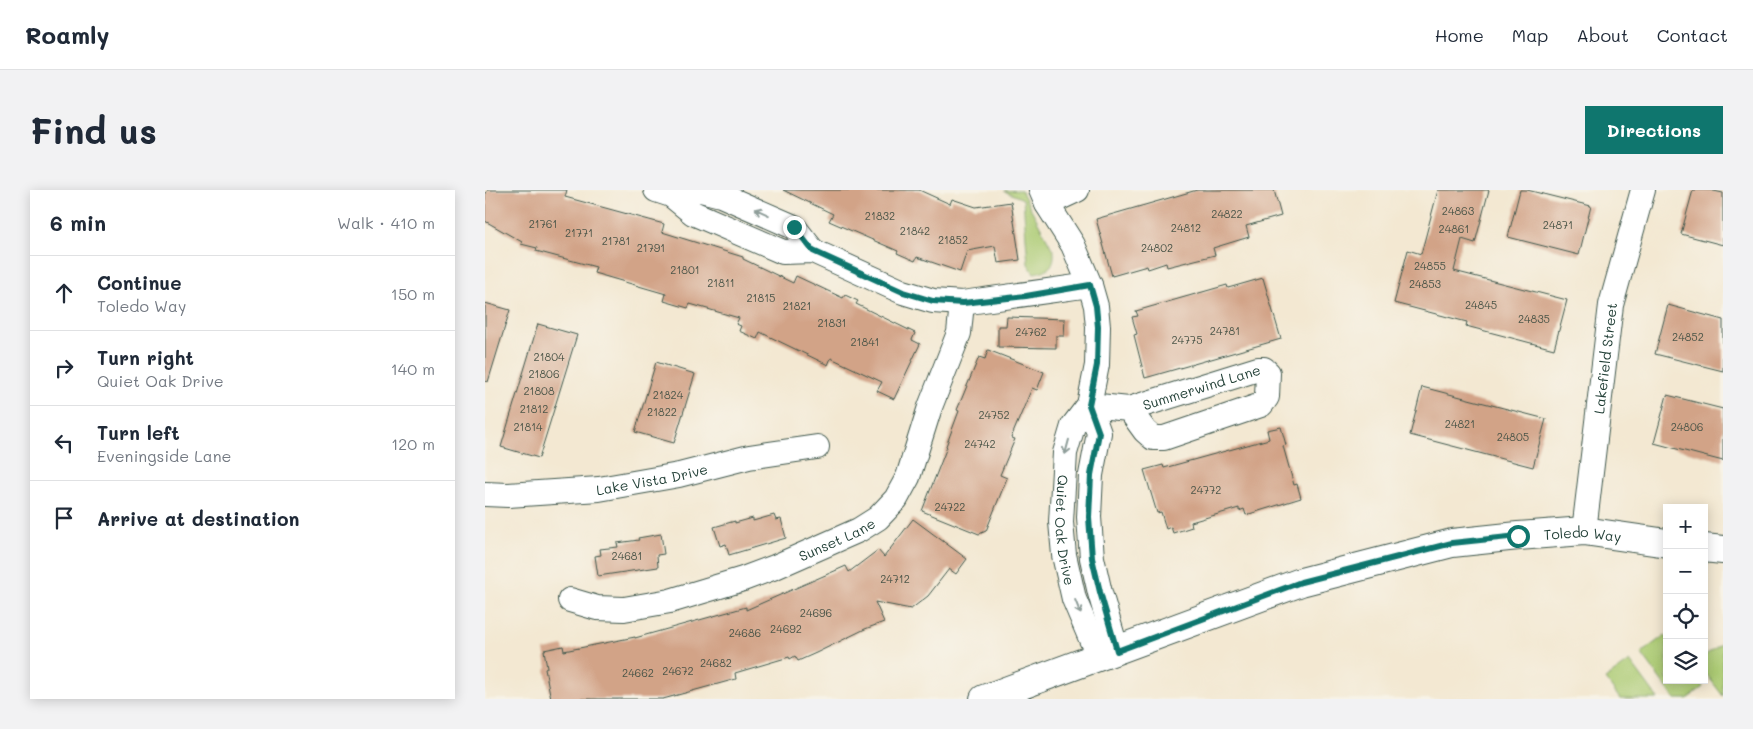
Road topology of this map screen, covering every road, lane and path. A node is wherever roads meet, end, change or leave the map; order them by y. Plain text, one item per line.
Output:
1 (1077, 190) edge
2 (1643, 190) edge
3 (664, 192) edge
4 (1044, 197) edge
5 (1090, 285) junction
6 (963, 303) junction
7 (1089, 405) junction
8 (1129, 409) junction
9 (817, 447) dead end
10 (485, 494) edge
11 (1584, 531) junction
12 (1663, 542) edge
13 (1708, 548) edge
14 (1723, 550) edge
15 (570, 600) dead end
16 (1108, 654) junction
17 (984, 699) edge

1 - 4 street
2 - 11 street, Lakefield Street
3 - 6 street
4 - 5 street, Quiet Oak Drive
5 - 6 street
5 - 7 street, Quiet Oak Drive
6 - 15 street, Sunset Lane
7 - 8 street, Summerwind Lane
7 - 16 street, Quiet Oak Drive
8 - 8 street, Summerwind Lane
9 - 10 street, Lake Vista Drive
11 - 12 main road, Toledo Way
11 - 16 main road, Toledo Way
13 - 14 main road
16 - 17 main road, Toledo Way

